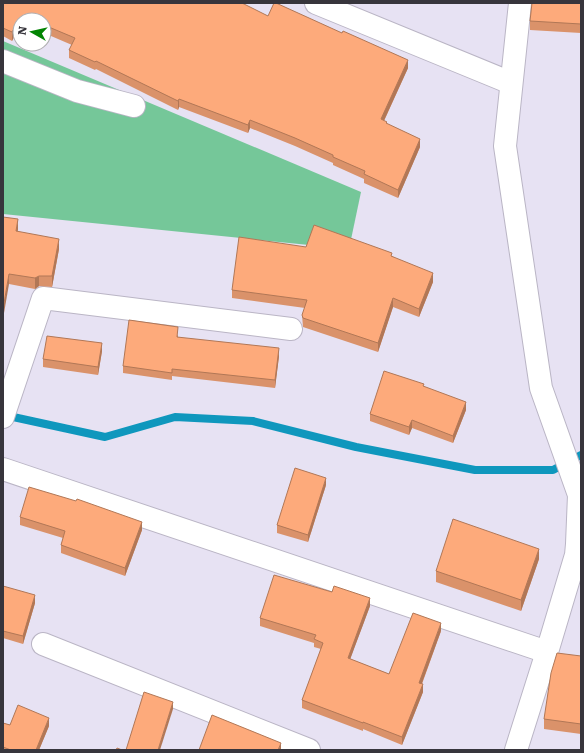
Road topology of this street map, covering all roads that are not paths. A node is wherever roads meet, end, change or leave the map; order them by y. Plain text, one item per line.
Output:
1 (316, 3) edge
2 (520, 3) edge
3 (3, 61) edge
4 (511, 83) junction
5 (134, 106) dead end
6 (291, 329) dead end
7 (3, 417) edge
8 (3, 469) edge
9 (43, 644) dead end
10 (547, 652) junction
11 (309, 750) edge
12 (516, 750) edge

1 - 4 street
2 - 4 street
3 - 5 street
4 - 10 street
6 - 7 street
8 - 10 street
9 - 11 street
10 - 12 street

